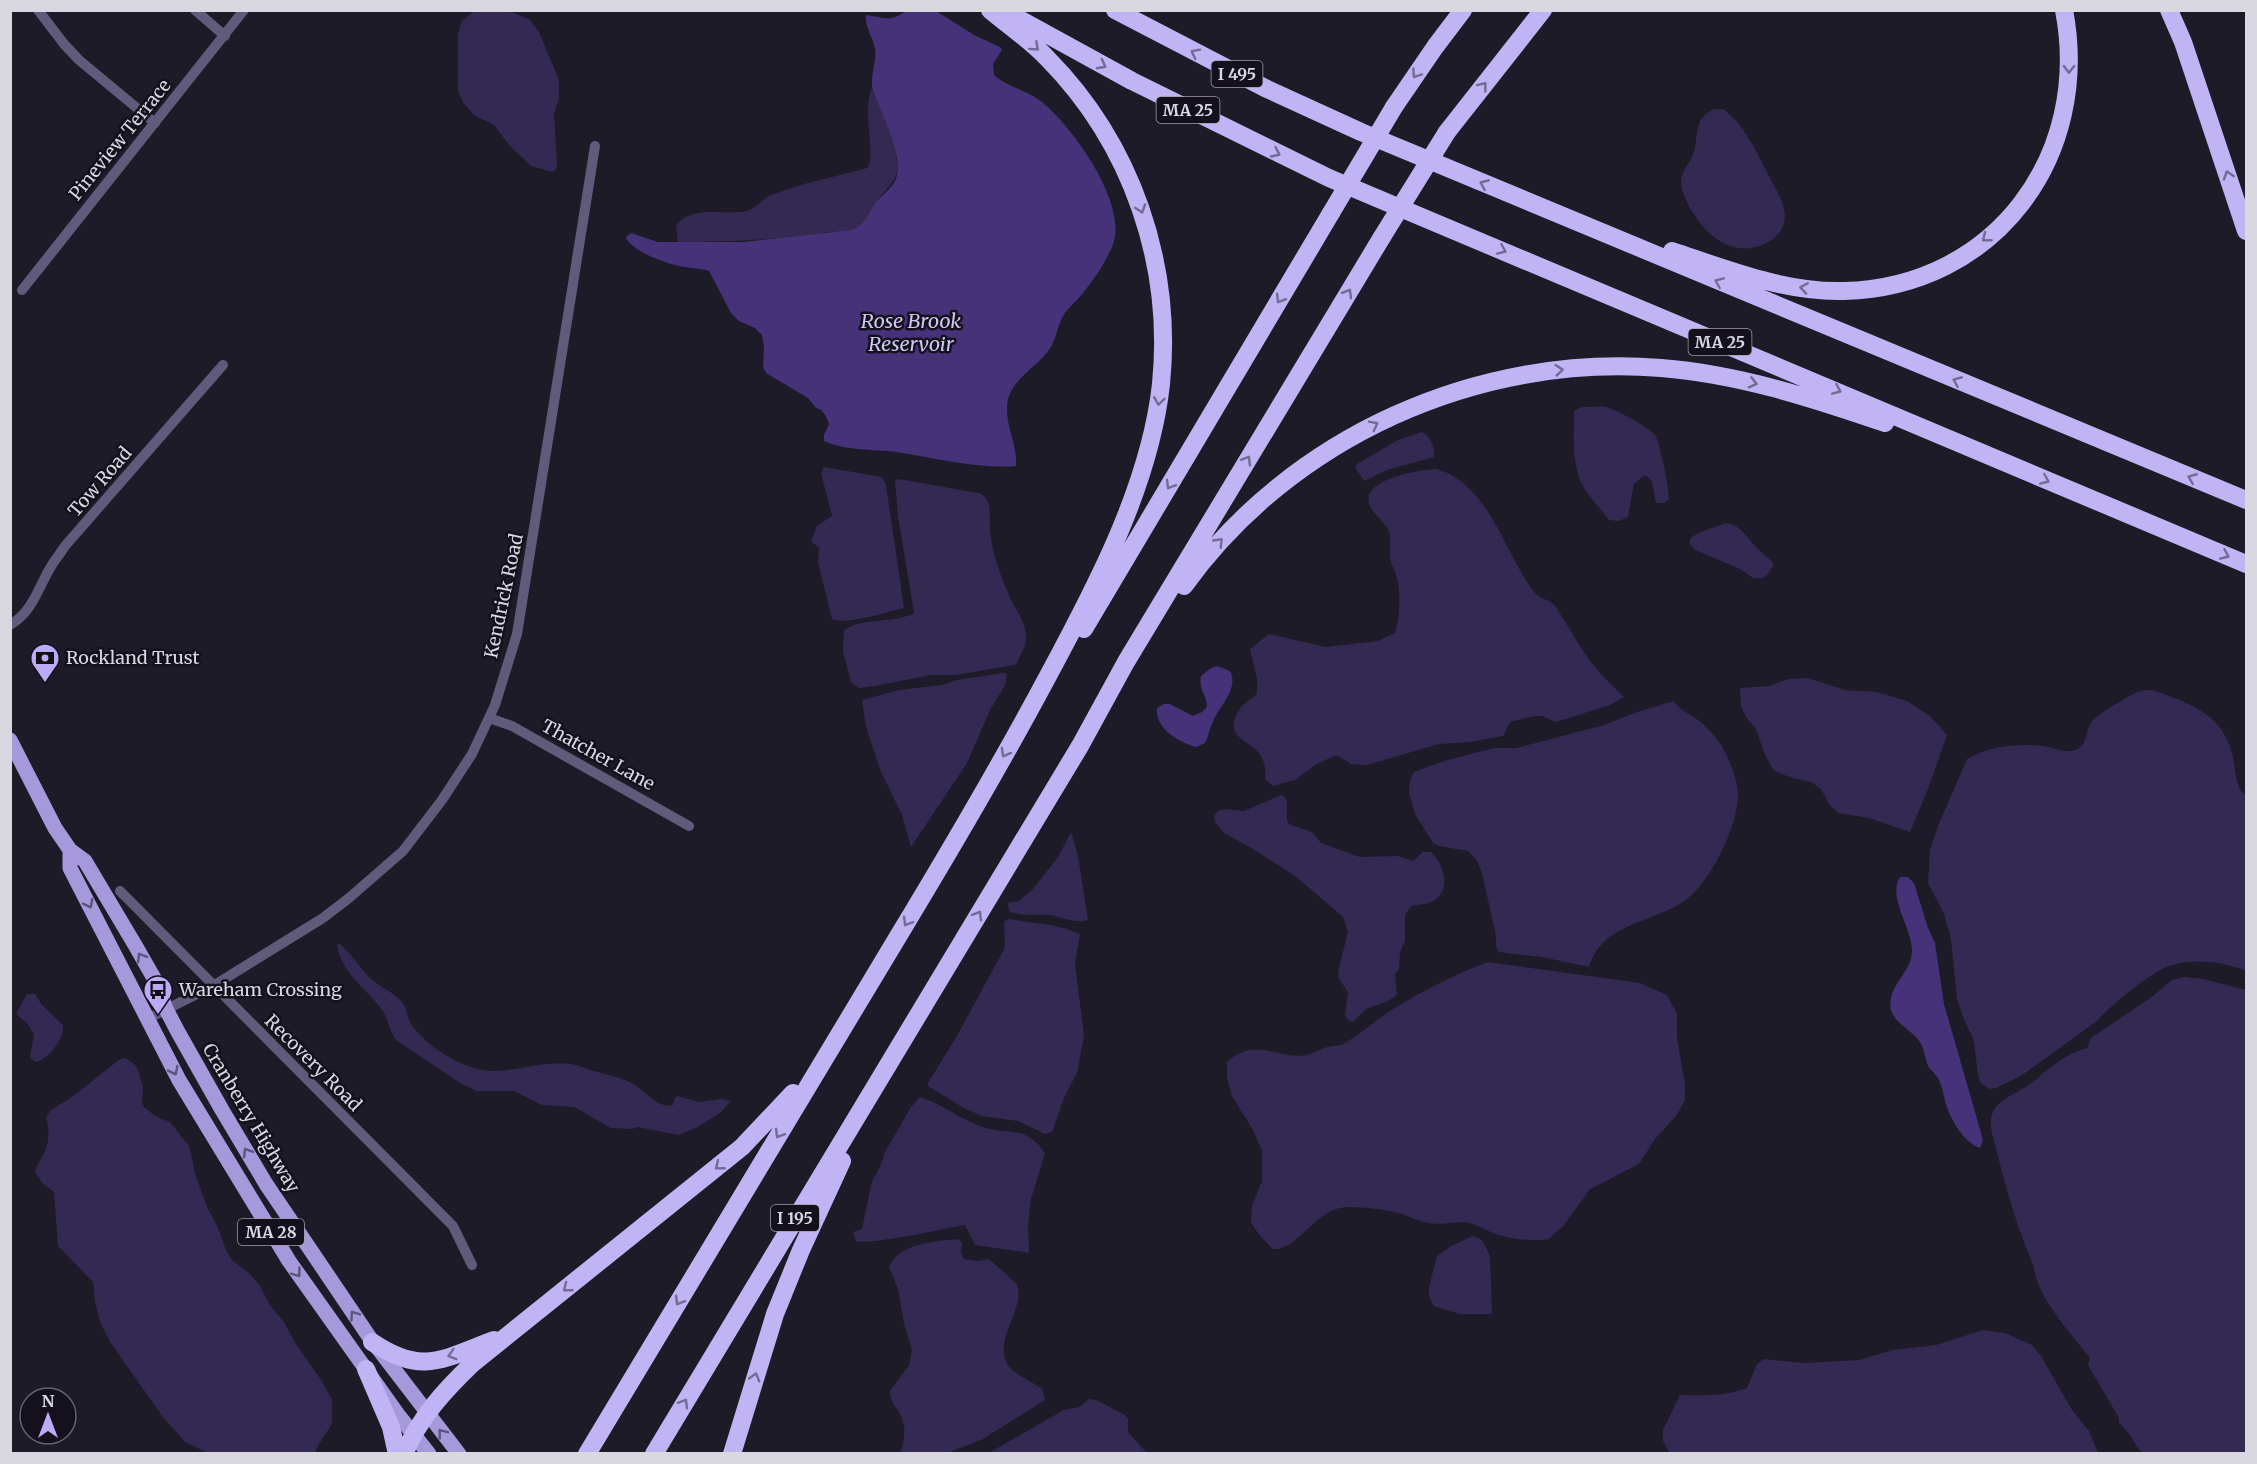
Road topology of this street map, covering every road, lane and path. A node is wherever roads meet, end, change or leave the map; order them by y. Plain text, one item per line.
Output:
1 (38, 10) edge
2 (195, 10) edge
3 (244, 10) edge
4 (990, 10) edge
5 (1003, 10) edge
6 (1115, 10) edge
7 (1463, 10) edge
8 (1543, 10) edge
9 (2064, 10) edge
10 (2169, 10) edge
11 (225, 36) junction
12 (156, 123) junction
13 (595, 146) dead end
14 (1558, 215) junction
15 (2247, 231) edge
16 (22, 290) dead end
17 (223, 365) dead end
18 (1991, 458) junction
19 (2247, 500) edge
20 (2247, 564) edge
21 (10, 625) edge
22 (1034, 702) junction
23 (489, 718) junction
24 (10, 740) edge
25 (1080, 746) junction
26 (688, 826) dead end
27 (70, 850) junction
28 (120, 891) dead end
29 (213, 986) junction
30 (166, 1009) junction
31 (148, 1018) junction
32 (842, 1030) junction
33 (904, 1040) junction
34 (472, 1265) dead end
35 (507, 1336) junction
36 (372, 1342) junction
37 (366, 1369) junction
38 (426, 1413) junction
39 (413, 1433) junction
40 (397, 1454) edge
41 (404, 1454) edge
42 (429, 1454) edge
43 (459, 1454) edge
44 (587, 1454) edge
45 (654, 1454) edge
46 (732, 1454) edge

1 - 12 street
2 - 11 street
3 - 11 street, Pineview Terrace
4 -> 22 highway
5 -> 18 highway, MA 25
14 -> 6 highway, I 495
7 -> 22 highway, bridge
25 -> 8 highway, bridge
9 -> 14 highway
15 -> 10 highway
11 - 12 street, Pineview Terrace
12 - 16 street, Pineview Terrace
13 - 23 street, Kendrick Road
19 -> 14 highway
17 - 21 street, Tow Road
18 -> 20 highway, MA 25
25 -> 18 highway
22 -> 32 highway
23 - 26 street, Thatcher Lane
23 - 29 street, Kendrick Road
24 - 27 main road, Cranberry Highway / MA 28
33 -> 25 highway, I 195
30 -> 27 main road, Cranberry Highway / MA 28
27 -> 31 main road, Cranberry Highway / MA 28
28 - 29 street, Recovery Road
29 - 30 street, Kendrick Road
29 - 34 street, Recovery Road
30 - 31 street, Kendrick Road
36 -> 30 main road, Cranberry Highway / MA 28
31 -> 37 main road, Cranberry Highway / MA 28
32 -> 35 highway
32 -> 44 highway
45 -> 33 highway, I 195
46 -> 33 highway
35 -> 36 highway
35 - 38 highway
36 - 38 main road, Cranberry Highway / MA 28
37 - 39 main road, Cranberry Highway / MA 28
37 - 40 highway
38 - 39 highway
43 -> 38 main road, Cranberry Highway / MA 28
39 - 41 highway
39 - 42 main road, Cranberry Highway / MA 28

